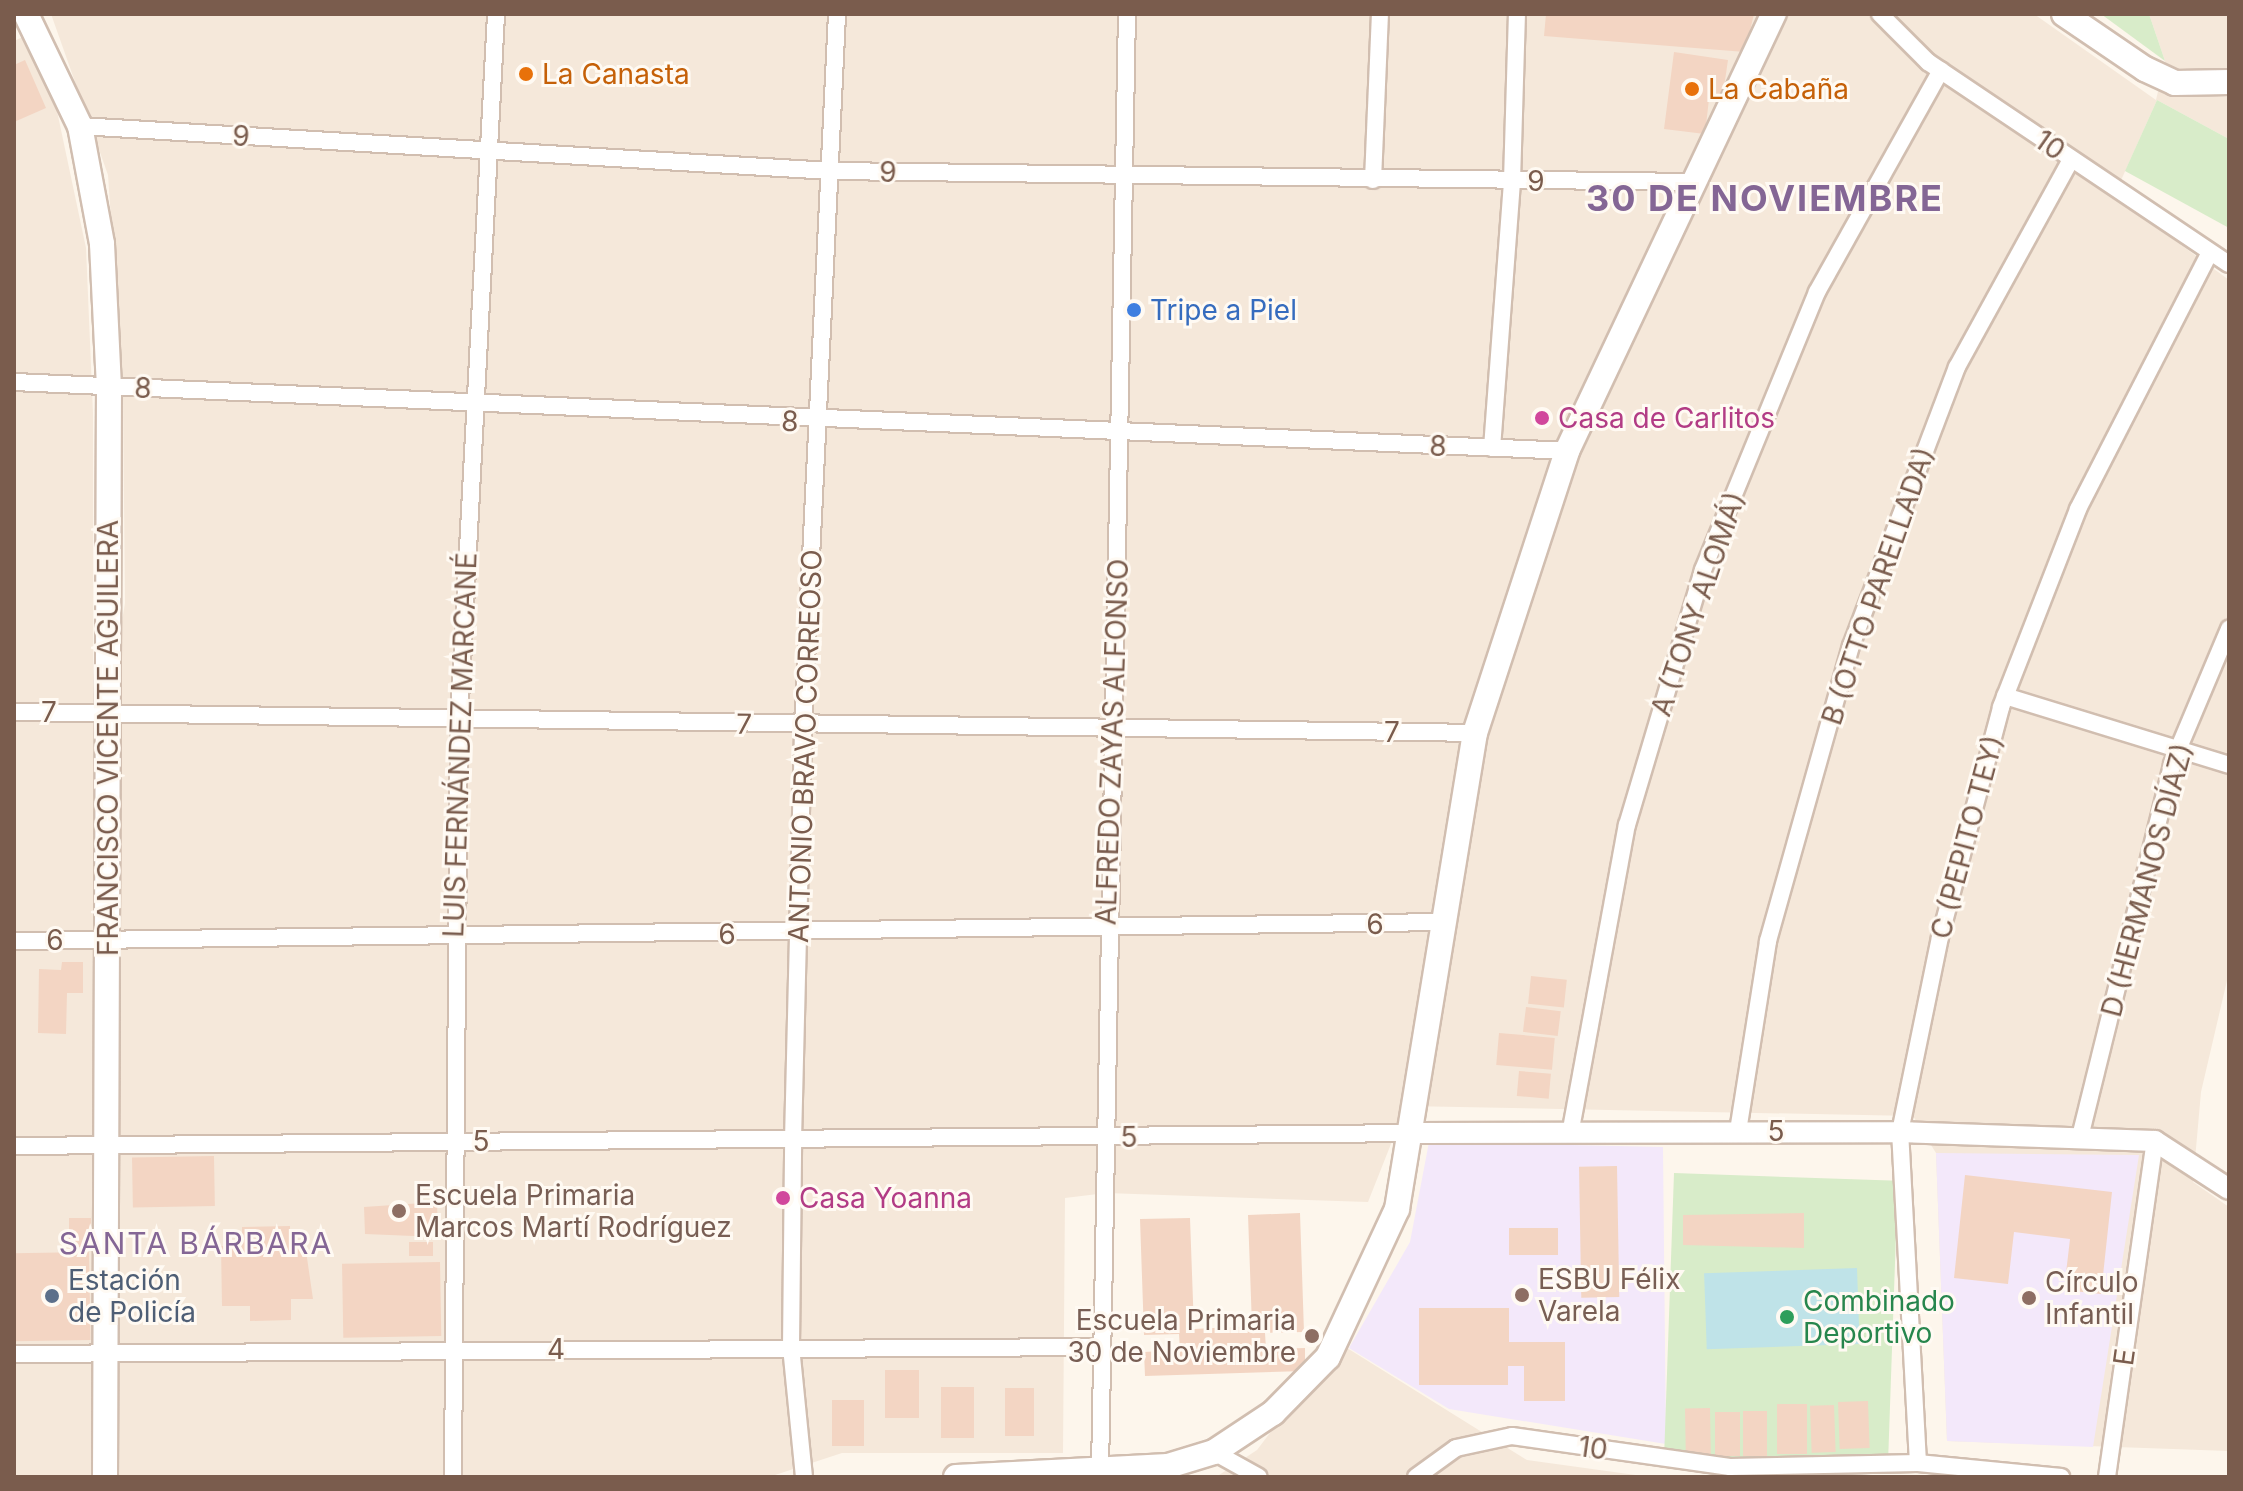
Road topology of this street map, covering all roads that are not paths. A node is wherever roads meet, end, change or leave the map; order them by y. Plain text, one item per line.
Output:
1 (496, 14) edge
2 (837, 14) edge
3 (1127, 14) edge
4 (1380, 14) edge
5 (1517, 14) edge
6 (1774, 14) edge
7 (1880, 14) edge
8 (2064, 14) edge
9 (26, 16) edge
10 (1941, 70) junction
11 (2229, 82) edge
12 (80, 126) junction
13 (487, 152) junction
14 (2071, 160) junction
15 (830, 171) junction
16 (1127, 178) junction
17 (1373, 180) junction
18 (1512, 181) junction
19 (1697, 182) junction
20 (2209, 254) junction
21 (2229, 264) edge
22 (14, 382) edge
23 (109, 387) junction
24 (474, 406) junction
25 (816, 422) junction
26 (1121, 436) junction
27 (1492, 448) junction
28 (1567, 451) junction
29 (2229, 629) edge
30 (2005, 696) junction
31 (14, 712) edge
32 (107, 712) junction
33 (459, 721) junction
34 (803, 725) junction
35 (1113, 731) junction
36 (1475, 733) junction
37 (2179, 749) junction
38 (2229, 765) edge
39 (1439, 922) junction
40 (1106, 928) junction
41 (800, 933) junction
42 (453, 937) junction
43 (108, 940) junction
44 (14, 941) edge
45 (1571, 1129) junction
46 (1738, 1131) junction
47 (1900, 1132) junction
48 (1413, 1133) junction
49 (1102, 1137) junction
50 (2080, 1137) junction
51 (793, 1140) junction
52 (452, 1141) junction
53 (2155, 1141) junction
54 (102, 1143) junction
55 (14, 1146) edge
56 (2229, 1189) edge
57 (791, 1347) junction
58 (1098, 1347) junction
59 (455, 1349) junction
60 (103, 1353) junction
61 (14, 1354) edge
62 (1214, 1452) junction
63 (1918, 1463) junction
64 (1100, 1471) junction
65 (1174, 1471) edge
66 (1732, 1472) edge
67 (105, 1477) edge
68 (453, 1477) edge
69 (804, 1477) edge
70 (956, 1477) edge
71 (962, 1477) edge
72 (1259, 1477) edge
73 (1416, 1477) edge
74 (2061, 1477) edge
75 (2107, 1477) edge

1 - 13 street, LUIS FERNÁNDEZ MARCANÉ
2 - 15 street, ANTONIO BRAVO CORREOSO
3 - 16 street, ALFREDO ZAYAS ALFONSO
4 - 17 street
5 - 18 street
6 - 19 main road
7 - 10 street, 10
8 - 11 main road
9 - 12 main road, FRANCISCO VICENTE AGUILERA
10 - 14 street, 10
10 - 45 street, A (TONY ALOMÁ)
12 - 13 street, 9
12 - 23 main road, FRANCISCO VICENTE AGUILERA
13 - 15 street, 9
13 - 24 street, LUIS FERNÁNDEZ MARCANÉ
14 - 20 street, 10
14 - 46 street, B (OTTO PARELLADA)
15 - 16 street, 9
15 - 25 street, ANTONIO BRAVO CORREOSO
16 - 17 street, 9
16 - 26 street, ALFREDO ZAYAS ALFONSO
17 - 18 street, 9
18 - 19 street, 9
18 - 27 street
19 - 28 main road
20 - 21 street, 10
20 - 30 street, C (PEPITO TEY)
22 - 23 street, 8
23 - 24 street, 8
23 - 32 main road, FRANCISCO VICENTE AGUILERA
24 - 25 street, 8
24 - 33 street, LUIS FERNÁNDEZ MARCANÉ
25 - 26 street, 8
25 - 34 street, ANTONIO BRAVO CORREOSO
26 - 27 street, 8
26 - 35 street, ALFREDO ZAYAS ALFONSO
27 - 28 street, 8
28 - 36 main road
29 - 37 street, D (HERMANOS DÍAZ)
30 - 37 street
30 - 47 street, C (PEPITO TEY)
31 - 32 street, 7
32 - 33 street, 7
32 - 43 main road, FRANCISCO VICENTE AGUILERA
33 - 34 street, 7
33 - 42 street, LUIS FERNÁNDEZ MARCANÉ
34 - 35 street, 7
34 - 41 street, ANTONIO BRAVO CORREOSO
35 - 36 street, 7
35 - 40 street, ALFREDO ZAYAS ALFONSO
36 - 39 main road
37 - 38 street
37 - 50 street, D (HERMANOS DÍAZ)
39 - 40 street, 6
39 - 48 main road
40 - 41 street, 6
40 - 49 street, ALFREDO ZAYAS ALFONSO
41 - 42 street, 6
41 - 51 street, ANTONIO BRAVO CORREOSO
42 - 43 street, 6
42 - 52 street, LUIS FERNÁNDEZ MARCANÉ
43 - 44 street, 6
43 - 54 main road, FRANCISCO VICENTE AGUILERA
45 - 46 street, 5
45 - 48 street, 5
46 - 47 street, 5
47 - 50 street, 5
47 - 63 street, C (PEPITO TEY)
48 - 49 street, 5
48 - 62 main road
49 - 51 street, 5
49 - 58 street, ALFREDO ZAYAS ALFONSO
50 - 53 street, 5
51 - 52 street, 5
51 - 57 street, ANTONIO BRAVO CORREOSO
52 - 54 street, 5
52 - 59 street, LUIS FERNÁNDEZ MARCANÉ
53 - 56 street, 5
53 - 75 street, E
54 - 55 street, 5
54 - 60 main road, FRANCISCO VICENTE AGUILERA
57 - 58 street, 4
57 - 59 street, 4
57 - 69 street, ANTONIO BRAVO CORREOSO
58 - 64 street, ALFREDO ZAYAS ALFONSO
59 - 60 street, 4
59 - 68 street, LUIS FERNÁNDEZ MARCANÉ
60 - 61 street, 4
60 - 67 main road, FRANCISCO VICENTE AGUILERA
62 - 65 main road
62 - 72 street
63 - 66 street, 10
63 - 74 street, 10
64 - 65 main road
64 - 71 main road
66 - 73 street, 10
70 - 71 main road

